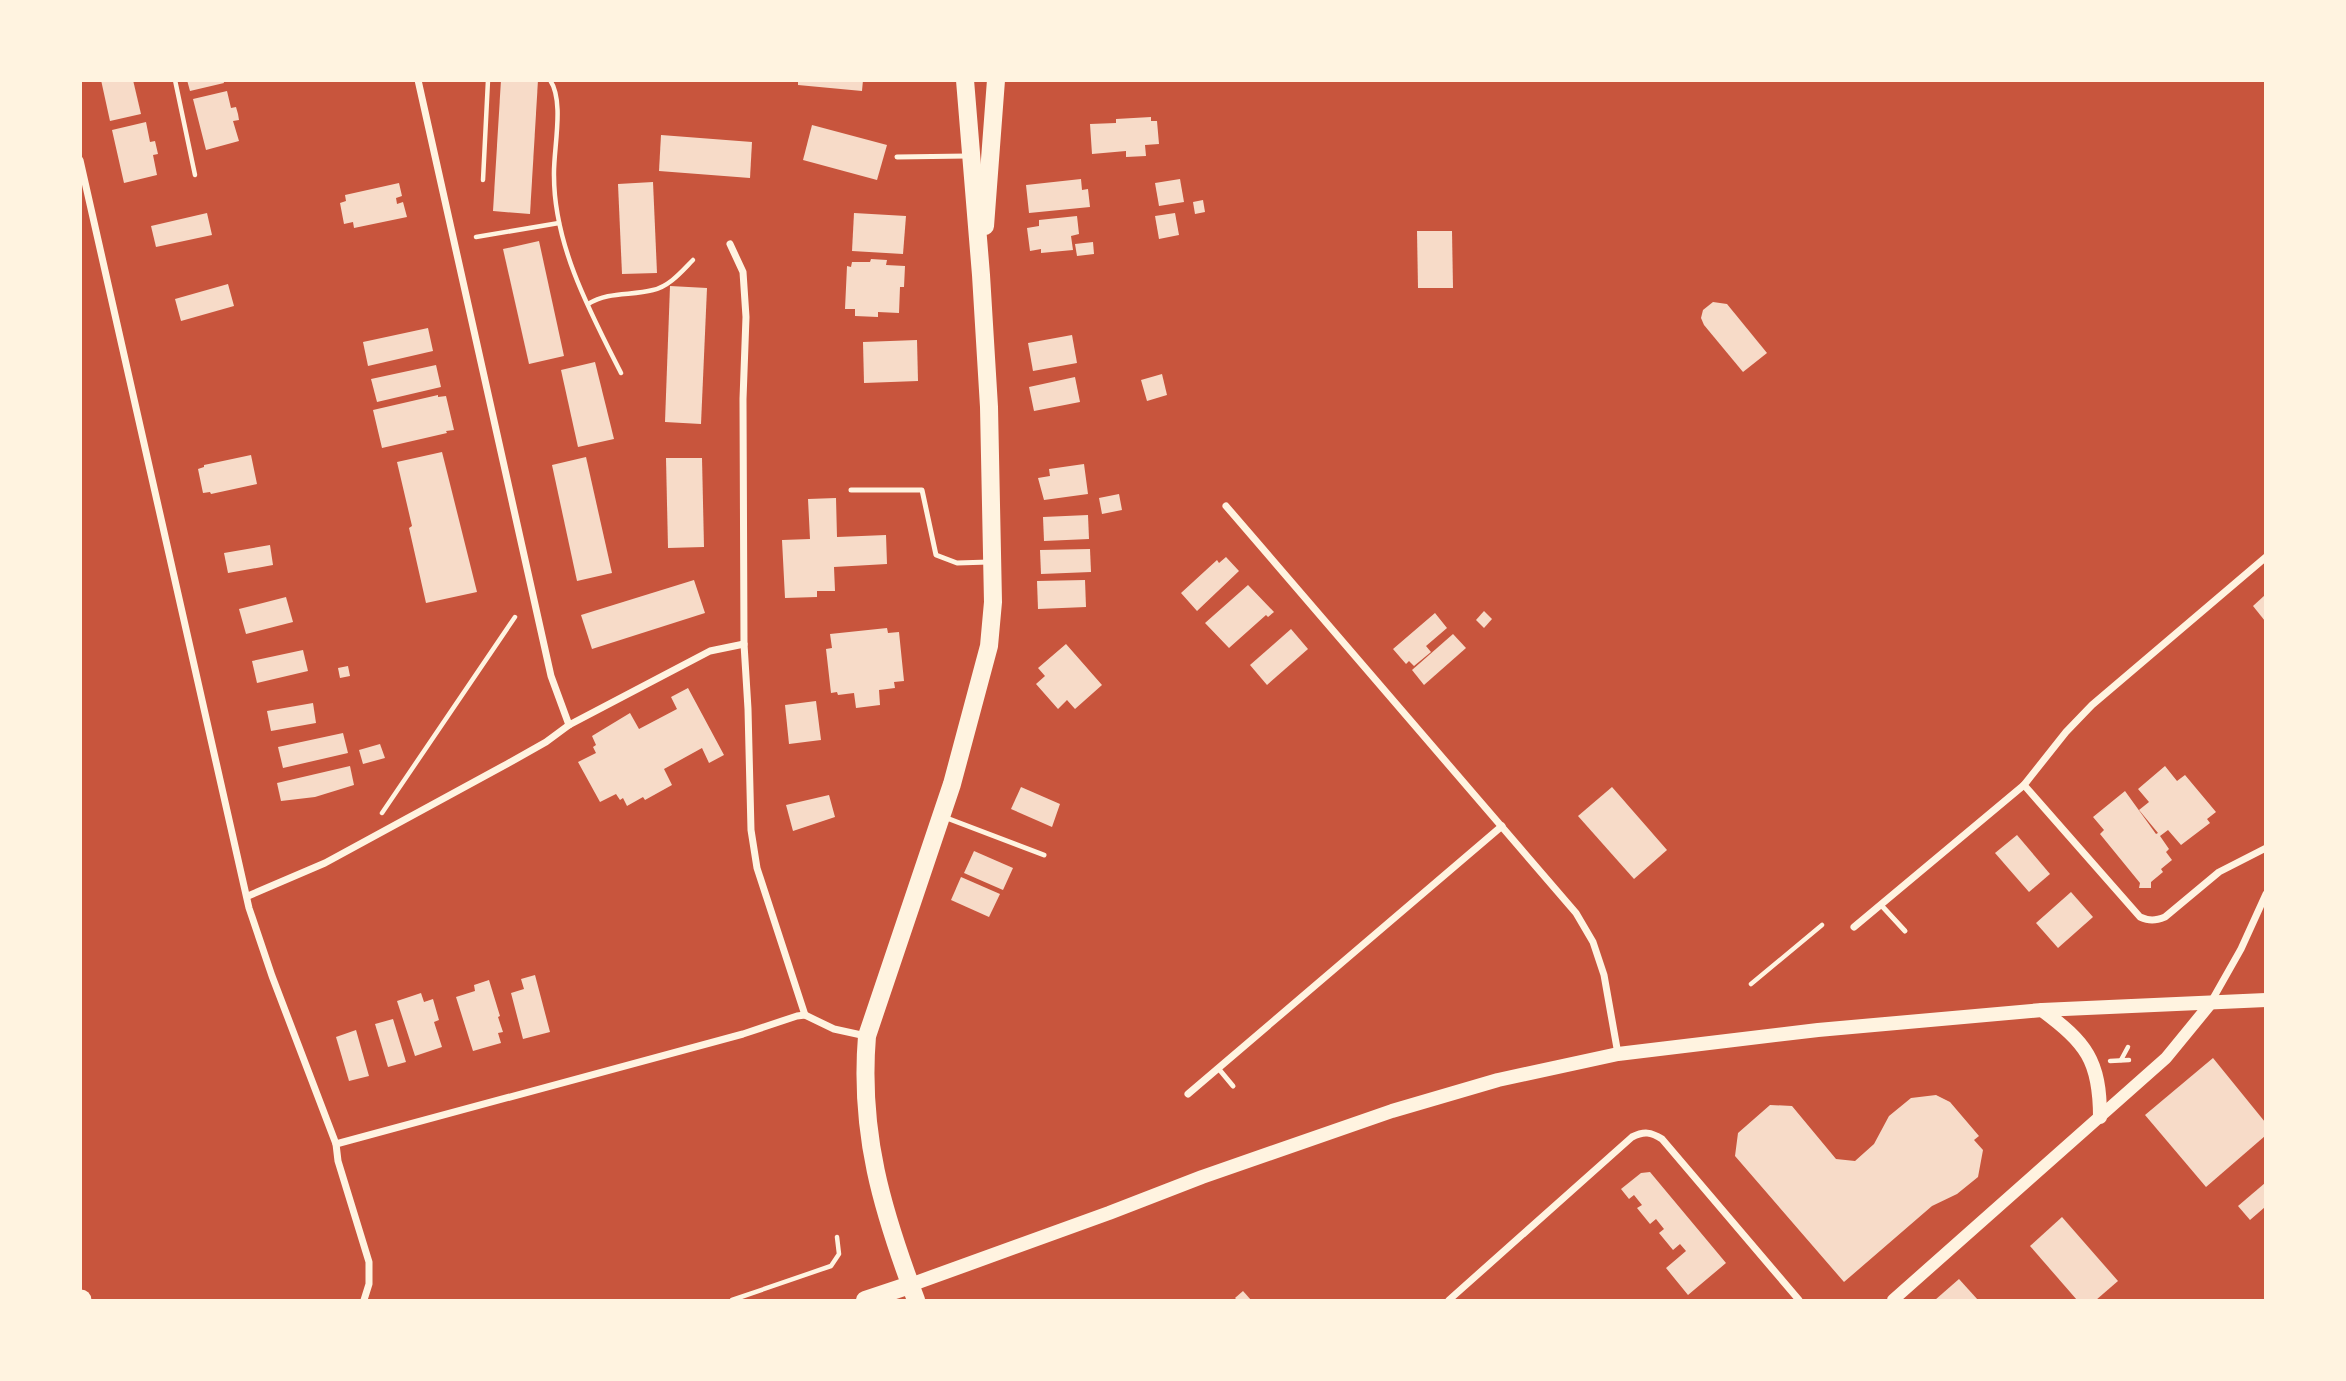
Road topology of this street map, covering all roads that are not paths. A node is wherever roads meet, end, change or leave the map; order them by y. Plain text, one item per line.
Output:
1 (418, 80) edge
2 (964, 80) edge
3 (996, 80) edge
4 (970, 156) junction
5 (897, 157) dead end
6 (80, 160) edge
7 (730, 244) dead end
8 (981, 275) junction
9 (851, 490) dead end
10 (1226, 506) dead end
11 (2266, 557) edge
12 (992, 562) junction
13 (744, 644) junction
14 (569, 724) junction
15 (2024, 785) junction
16 (941, 816) junction
17 (1502, 826) junction
18 (2266, 848) edge
19 (1044, 855) dead end
20 (2266, 894) edge
21 (248, 896) junction
22 (1881, 905) junction
23 (1854, 927) dead end
24 (1905, 931) dead end
25 (2266, 1000) edge
26 (2211, 1003) junction
27 (2042, 1010) junction
28 (805, 1015) junction
29 (867, 1036) junction
30 (1618, 1054) junction
31 (1218, 1069) junction
32 (1234, 1086) dead end
33 (1188, 1094) dead end
34 (2100, 1117) junction
35 (336, 1144) junction
36 (913, 1293) edge
37 (364, 1300) edge
38 (865, 1300) edge
39 (1450, 1300) edge
40 (1798, 1300) edge
41 (1893, 1300) edge

1 - 14 street
2 - 4 main road
3 - 8 main road
4 - 5 lane
4 - 8 main road
6 - 21 street
7 - 13 street
8 - 12 main road
9 - 12 lane
10 - 17 street
11 - 15 street
12 - 16 main road
13 - 14 street
13 - 28 street
14 - 21 street
15 - 18 street
15 - 22 street
16 - 19 lane
16 - 29 main road
17 - 30 street
17 - 31 street
20 - 26 street
21 - 35 street
22 - 23 street
22 - 24 lane
25 - 26 main road
26 - 27 main road
26 - 34 street
27 - 30 main road
27 - 34 main road
28 - 29 street
28 - 35 street
29 - 36 main road
30 - 36 main road
31 - 32 lane
31 - 33 street
34 - 41 street
35 - 37 street
36 - 38 main road
39 - 40 street

